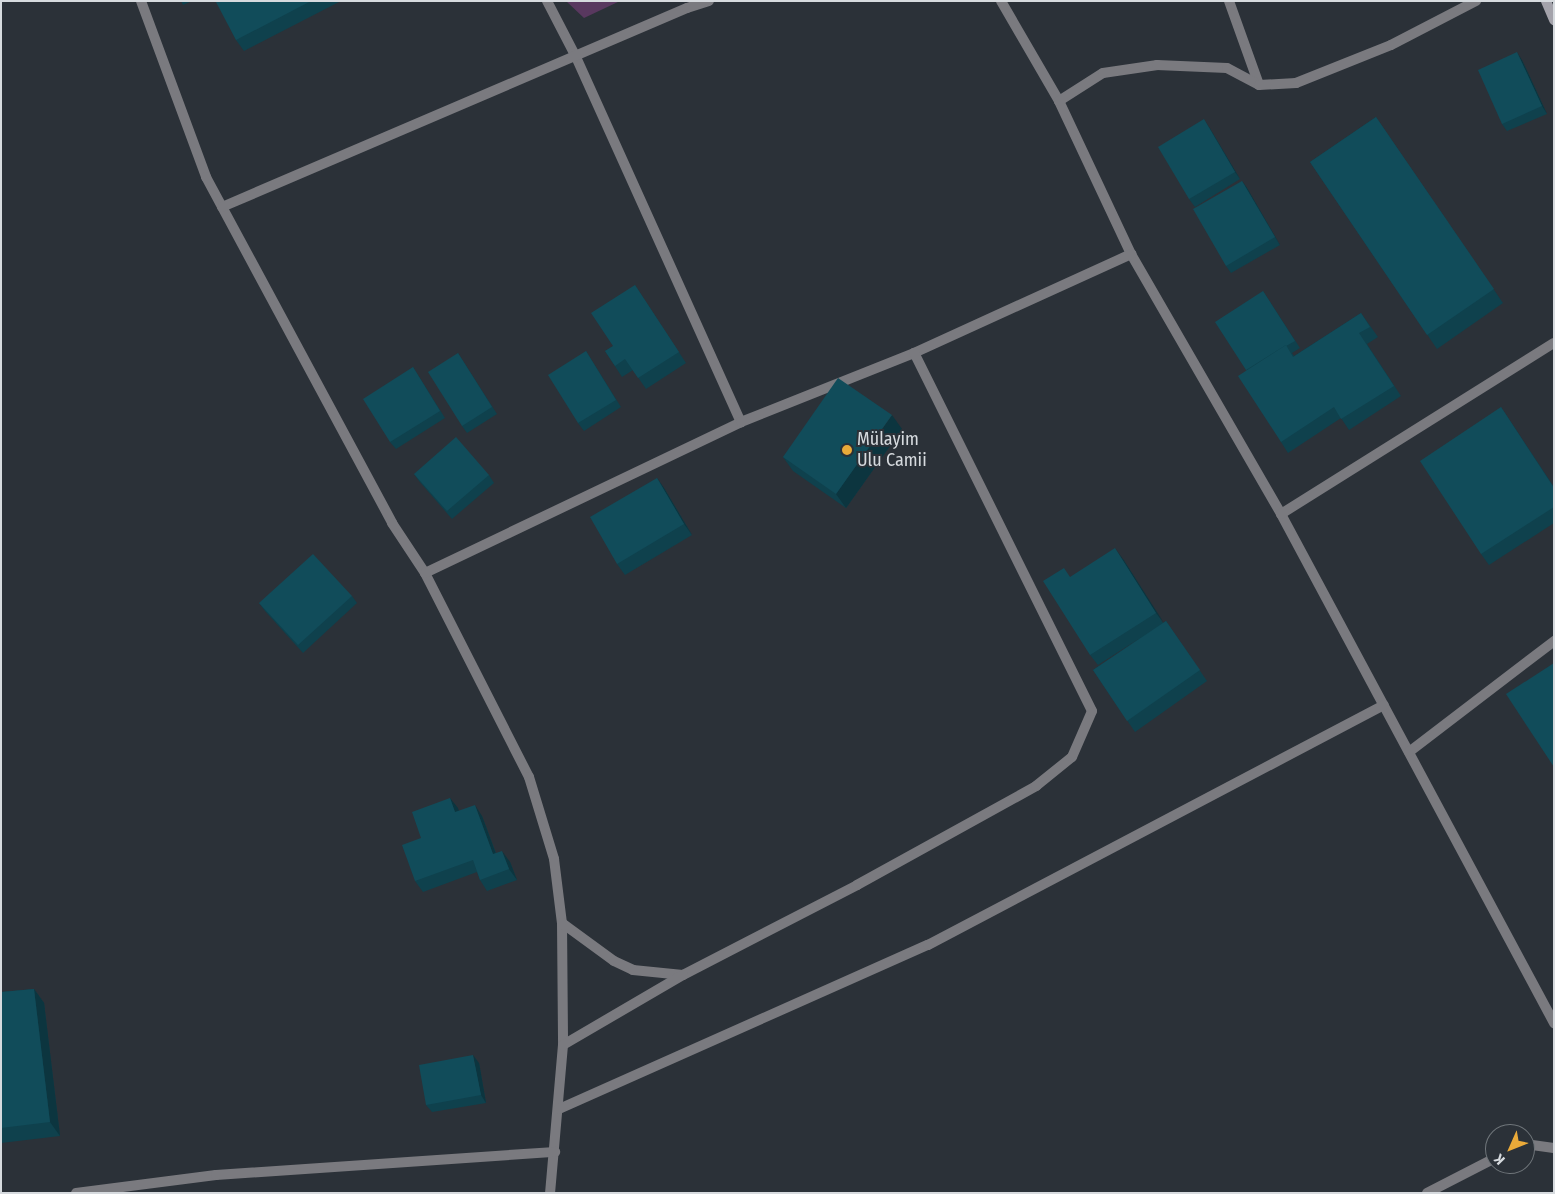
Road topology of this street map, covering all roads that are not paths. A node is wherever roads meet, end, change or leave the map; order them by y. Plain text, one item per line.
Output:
1 (141, 1) edge
2 (547, 1) edge
3 (709, 1) edge
4 (1001, 1) edge
5 (1229, 1) edge
6 (1476, 1) edge
7 (1546, 1) edge
8 (685, 5) edge
9 (1554, 20) edge
10 (576, 57) junction
11 (1260, 85) junction
12 (1059, 101) junction
13 (222, 207) junction
14 (1131, 254) junction
15 (1554, 343) edge
16 (914, 353) junction
17 (741, 422) junction
18 (1282, 514) junction
19 (425, 573) junction
20 (1554, 641) edge
21 (1384, 705) junction
22 (1409, 752) junction
23 (562, 923) junction
24 (683, 976) junction
25 (1554, 1023) edge
26 (563, 1045) junction
27 (559, 1109) junction
28 (1535, 1145) edge
29 (1554, 1148) edge
30 (555, 1152) junction
31 (1485, 1163) edge
32 (76, 1193) edge
33 (550, 1193) edge
34 (1426, 1193) edge

1 - 13 street
2 - 10 street
3 - 8 street
4 - 12 street
5 - 11 street
6 - 11 street
7 - 9 main road
8 - 10 street
10 - 13 street
10 - 17 street
11 - 12 street
12 - 14 street
13 - 19 street
14 - 16 street
14 - 18 street
15 - 18 street
16 - 17 street
16 - 24 street
17 - 19 street
18 - 21 street
19 - 23 street
20 - 22 street
21 - 22 street
21 - 27 street
22 - 25 street
23 - 24 street
23 - 26 street
24 - 26 street
26 - 27 street
27 - 30 street
28 - 29 street
30 - 32 street
30 - 33 street
31 - 34 street

